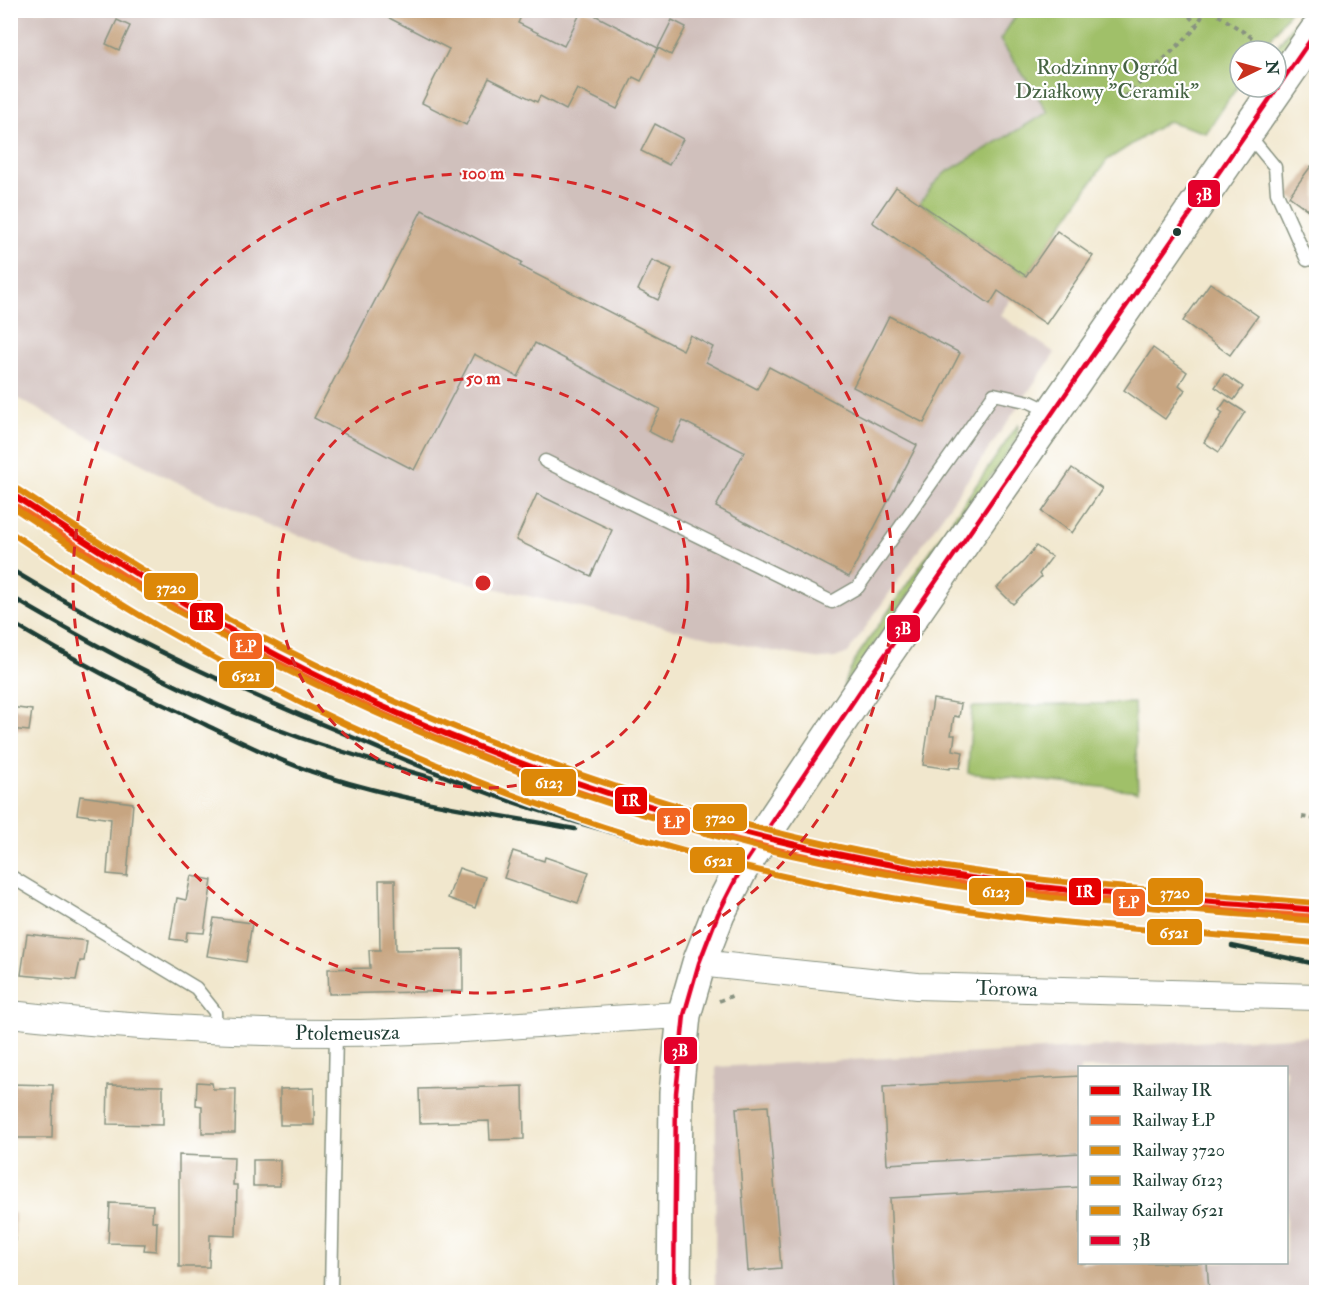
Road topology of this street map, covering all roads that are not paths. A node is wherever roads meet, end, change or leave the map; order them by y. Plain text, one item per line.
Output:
1 (1317, 32) edge
2 (1247, 132) junction
3 (1307, 260) dead end
4 (1052, 413) junction
5 (545, 461) dead end
6 (10, 876) edge
7 (699, 963) junction
8 (1317, 997) edge
9 (10, 1014) edge
10 (684, 1015) junction
11 (216, 1030) junction
12 (336, 1033) junction
13 (331, 1293) edge
14 (674, 1293) edge

1 - 2 street
2 - 3 lane
2 - 4 street
4 - 5 lane
4 - 7 street
6 - 11 lane
7 - 8 street, Torowa
7 - 10 street
9 - 11 street, Ptolemeusza
10 - 12 street, Ptolemeusza
10 - 14 street
11 - 12 street, Ptolemeusza
12 - 13 lane

